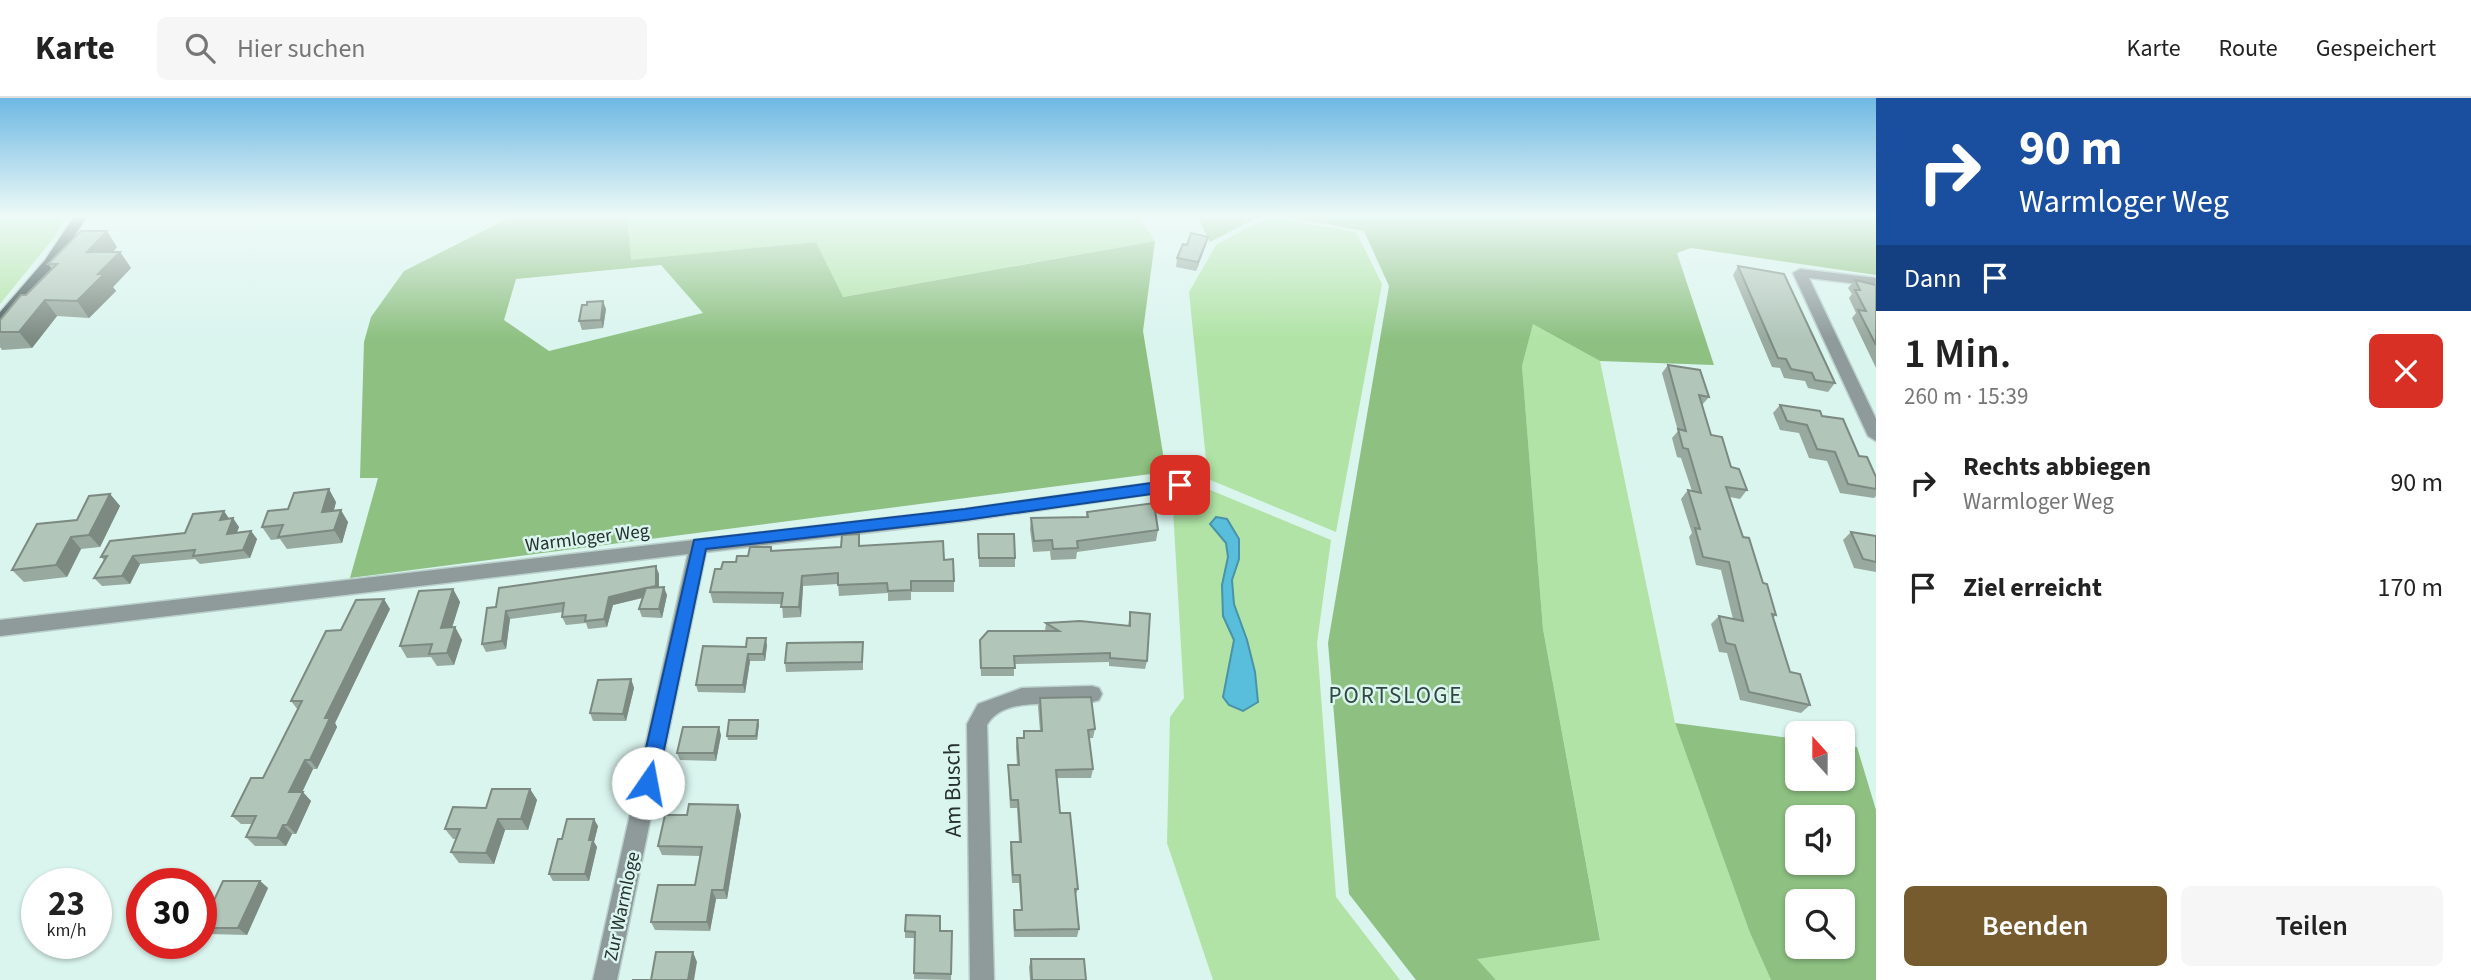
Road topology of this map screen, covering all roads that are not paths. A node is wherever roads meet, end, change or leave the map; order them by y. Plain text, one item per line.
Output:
1 (55, 256) edge
2 (1876, 282) edge
3 (0, 321) edge
4 (1876, 436) edge
5 (1180, 485) dead end
6 (699, 544) junction
7 (0, 628) edge
8 (1092, 694) edge
9 (605, 980) edge
10 (982, 980) edge

1 - 3 main road
2 - 4 street
5 - 6 street, Warmloger Weg
6 - 7 street, Warmloger Weg
6 - 9 street, Zur Warmloge
8 - 10 street, Am Busch

